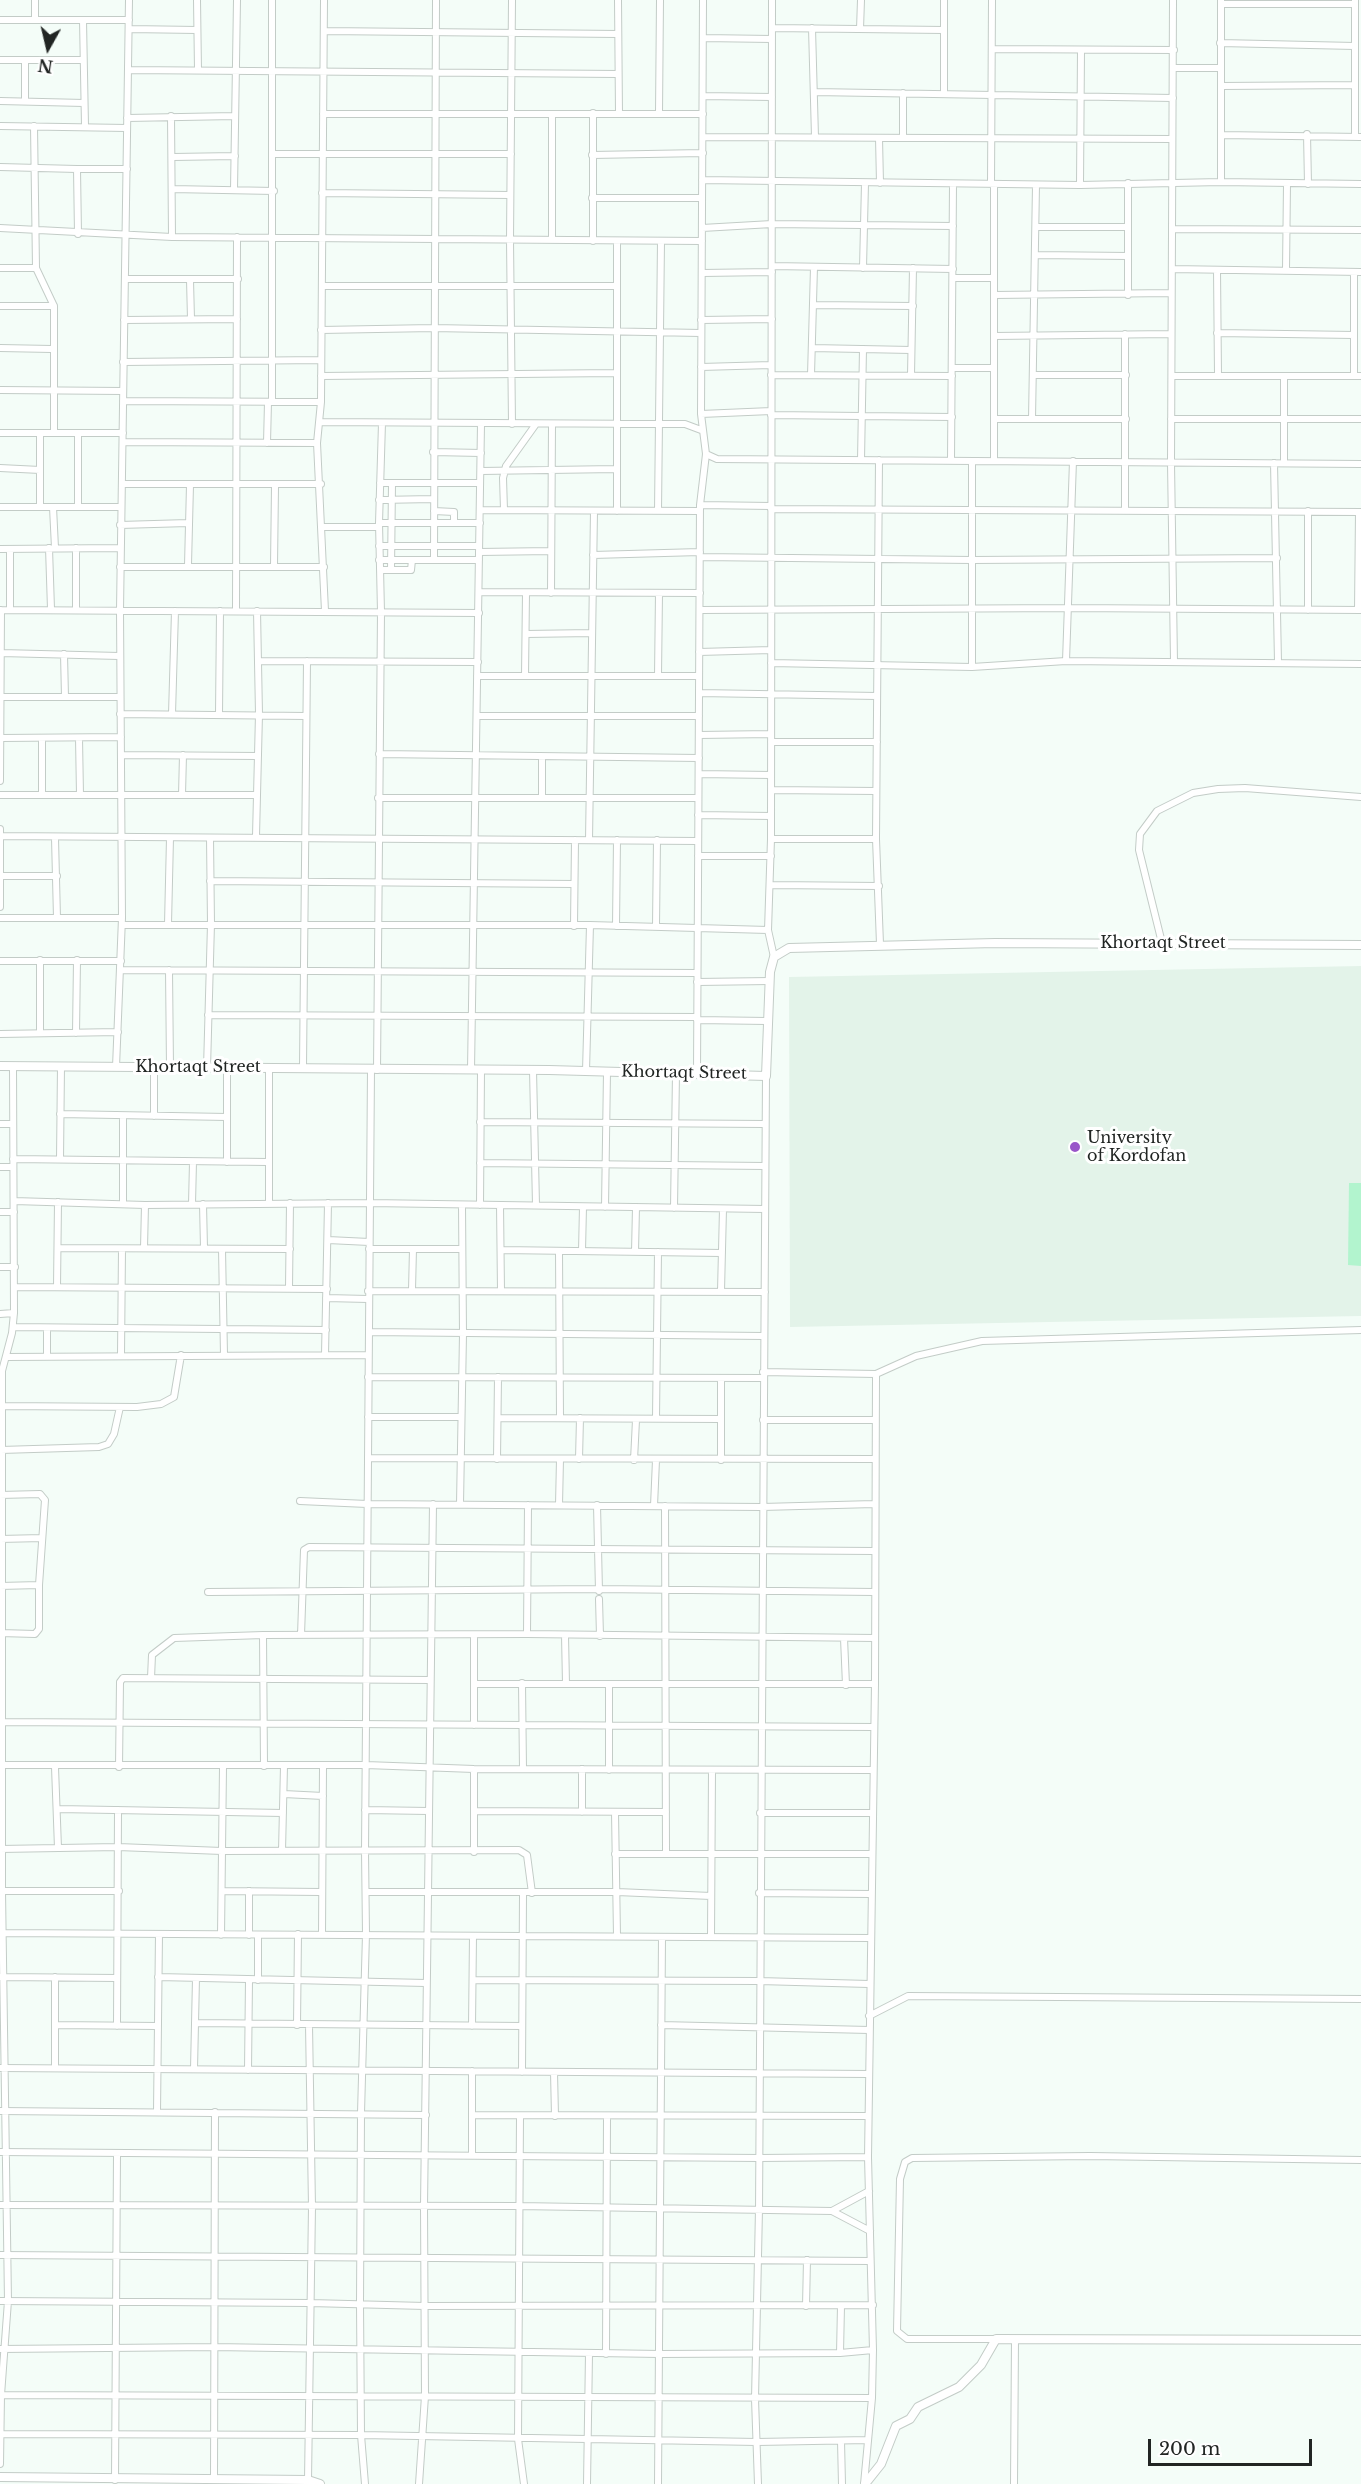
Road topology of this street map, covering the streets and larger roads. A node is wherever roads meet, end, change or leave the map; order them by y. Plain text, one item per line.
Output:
1 (35, 0) edge
2 (129, 0) edge
3 (197, 0) edge
4 (237, 0) edge
5 (272, 0) edge
6 (324, 0) edge
7 (436, 0) edge
8 (512, 0) edge
9 (618, 0) edge
10 (660, 0) edge
11 (703, 0) edge
12 (772, 0) edge
13 (861, 0) edge
14 (944, 0) edge
15 (992, 0) edge
16 (1173, 0) edge
17 (1221, 2) edge
18 (1355, 2) edge
19 (35, 19) junction
20 (0, 20) edge
21 (84, 20) junction
22 (129, 20) junction
23 (772, 28) junction
24 (812, 28) junction
25 (129, 29) junction
26 (860, 29) junction
27 (1358, 29) edge
28 (197, 30) junction
29 (944, 30) junction
30 (324, 31) junction
31 (435, 31) junction
32 (512, 32) junction
33 (618, 34) junction
34 (703, 38) junction
35 (772, 39) junction
36 (1220, 43) junction
37 (1355, 46) junction
38 (992, 50) junction
39 (1081, 50) junction
40 (1174, 50) junction
41 (0, 60) edge
42 (25, 60) junction
43 (83, 60) junction
44 (1174, 68) junction
45 (1220, 68) junction
46 (128, 70) junction
47 (198, 70) junction
48 (236, 71) junction
49 (273, 71) junction
50 (435, 71) junction
51 (324, 72) junction
52 (512, 73) junction
53 (618, 74) junction
54 (1221, 86) junction
55 (1355, 86) junction
56 (814, 92) junction
57 (903, 93) junction
58 (944, 94) junction
59 (1081, 94) junction
60 (991, 95) junction
61 (703, 96) junction
62 (772, 97) junction
63 (1173, 98) junction
64 (0, 101) edge
65 (25, 101) junction
66 (84, 103) junction
67 (510, 113) junction
68 (593, 113) junction
69 (659, 113) junction
70 (323, 114) junction
71 (434, 114) junction
72 (552, 114) junction
73 (619, 114) junction
74 (703, 114) junction
75 (171, 116) junction
76 (235, 116) junction
77 (128, 118) junction
78 (0, 126) edge
79 (34, 126) junction
80 (85, 126) junction
81 (127, 128) junction
82 (1307, 134) junction
83 (1221, 135) junction
84 (703, 137) junction
85 (772, 137) junction
86 (815, 137) junction
87 (1358, 137) edge
88 (879, 138) junction
89 (903, 138) junction
90 (991, 138) junction
91 (1081, 138) junction
92 (1172, 139) junction
93 (703, 153) junction
94 (274, 154) junction
95 (323, 154) junction
96 (511, 154) junction
97 (434, 155) junction
98 (592, 155) junction
99 (235, 156) junction
100 (173, 157) junction
101 (0, 168) edge
102 (35, 168) junction
103 (77, 169) junction
104 (127, 169) junction
105 (702, 180) junction
106 (772, 182) junction
107 (1221, 182) junction
108 (865, 183) junction
109 (880, 183) junction
110 (1128, 183) junction
111 (1173, 183) junction
112 (953, 184) junction
113 (992, 184) junction
114 (1287, 184) junction
115 (1308, 184) junction
116 (1361, 184) edge
117 (1036, 185) junction
118 (1080, 185) junction
119 (172, 189) junction
120 (234, 190) junction
121 (274, 191) junction
122 (322, 193) junction
123 (434, 194) junction
124 (510, 195) junction
125 (592, 198) junction
126 (702, 198) junction
127 (772, 224) junction
128 (864, 225) junction
129 (953, 226) junction
130 (1036, 227) junction
131 (0, 228) edge
132 (702, 228) junction
133 (1128, 228) junction
134 (1287, 228) junction
135 (1172, 229) junction
136 (35, 230) junction
137 (1361, 230) edge
138 (78, 234) junction
139 (126, 236) junction
140 (172, 237) junction
141 (237, 237) junction
142 (274, 237) junction
143 (322, 237) junction
144 (434, 239) junction
145 (510, 240) junction
146 (552, 240) junction
147 (593, 241) junction
148 (617, 241) junction
149 (661, 241) junction
150 (702, 241) junction
151 (1035, 255) junction
152 (1128, 256) junction
153 (814, 267) junction
154 (0, 268) edge
155 (36, 268) junction
156 (863, 268) junction
157 (913, 268) junction
158 (772, 269) junction
159 (953, 269) junction
160 (1172, 269) junction
161 (1217, 270) junction
162 (1286, 270) junction
163 (1358, 272) edge
164 (702, 273) junction
165 (952, 278) junction
166 (994, 278) junction
167 (125, 279) junction
168 (238, 279) junction
169 (190, 280) junction
170 (434, 285) junction
171 (512, 285) junction
172 (322, 286) junction
173 (616, 286) junction
174 (1171, 293) junction
175 (994, 295) junction
176 (1035, 295) junction
177 (1128, 295) junction
178 (813, 305) junction
179 (0, 306) edge
180 (54, 306) junction
181 (912, 306) junction
182 (191, 319) junction
183 (237, 319) junction
184 (772, 319) junction
185 (702, 320) junction
186 (124, 321) junction
187 (434, 328) junction
188 (512, 329) junction
189 (321, 330) junction
190 (617, 332) junction
191 (658, 332) junction
192 (701, 333) junction
193 (1217, 333) junction
194 (1125, 334) junction
195 (1171, 334) junction
196 (1354, 335) junction
197 (994, 336) junction
198 (1035, 337) junction
199 (0, 348) edge
200 (812, 348) junction
201 (52, 349) junction
202 (863, 349) junction
203 (911, 350) junction
204 (237, 359) junction
205 (273, 360) junction
206 (321, 360) junction
207 (123, 362) junction
208 (771, 365) junction
209 (701, 367) junction
210 (994, 368) junction
211 (952, 372) junction
212 (615, 373) junction
213 (433, 375) junction
214 (512, 375) junction
215 (771, 375) junction
216 (811, 375) junction
217 (863, 375) junction
218 (911, 375) junction
219 (1034, 375) junction
220 (1126, 375) junction
221 (1218, 375) junction
222 (321, 376) junction
223 (1172, 376) junction
224 (1357, 376) edge
225 (1284, 377) junction
226 (0, 390) edge
227 (53, 391) junction
228 (123, 391) junction
229 (123, 401) junction
230 (237, 402) junction
231 (270, 402) junction
232 (321, 402) junction
233 (771, 413) junction
234 (701, 414) junction
235 (862, 417) junction
236 (952, 417) junction
237 (1285, 417) junction
238 (1361, 418) edge
239 (994, 419) junction
240 (1032, 419) junction
241 (1126, 419) junction
242 (1171, 419) junction
243 (319, 422) junction
244 (382, 423) junction
245 (433, 424) junction
246 (481, 424) junction
247 (512, 424) junction
248 (536, 424) junction
249 (615, 424) junction
250 (660, 424) junction
251 (552, 425) junction
252 (701, 430) junction
253 (0, 433) edge
254 (40, 433) junction
255 (54, 433) junction
256 (78, 433) junction
257 (123, 433) junction
258 (123, 442) junction
259 (267, 443) junction
260 (317, 443) junction
261 (237, 444) junction
262 (433, 452) junction
263 (481, 453) junction
264 (705, 454) junction
265 (771, 460) junction
266 (861, 460) junction
267 (879, 460) junction
268 (951, 461) junction
269 (972, 461) junction
270 (994, 461) junction
271 (1073, 461) junction
272 (1126, 463) junction
273 (1171, 463) junction
274 (1274, 463) junction
275 (1284, 463) junction
276 (1361, 464) edge
277 (0, 468) edge
278 (616, 469) junction
279 (40, 470) junction
280 (552, 470) junction
281 (480, 471) junction
282 (504, 471) junction
283 (380, 483) junction
284 (433, 483) junction
285 (480, 483) junction
286 (123, 484) junction
287 (321, 484) junction
288 (392, 484) junction
289 (414, 484) junction
290 (190, 485) junction
291 (237, 486) junction
292 (275, 486) junction
293 (414, 499) junction
294 (433, 499) junction
295 (379, 500) junction
296 (392, 500) junction
297 (0, 507) edge
298 (40, 507) junction
299 (53, 507) junction
300 (78, 507) junction
301 (121, 507) junction
302 (700, 508) junction
303 (771, 508) junction
304 (480, 510) junction
305 (504, 510) junction
306 (551, 510) junction
307 (878, 510) junction
308 (1125, 510) junction
309 (1172, 510) junction
310 (434, 511) junction
311 (594, 511) junction
312 (617, 511) junction
313 (657, 511) junction
314 (972, 511) junction
315 (1275, 511) junction
316 (1308, 511) junction
317 (1072, 512) junction
318 (1360, 512) edge
319 (434, 522) junction
320 (454, 522) junction
321 (188, 523) junction
322 (392, 523) junction
323 (480, 523) junction
324 (120, 525) junction
325 (379, 525) junction
326 (321, 527) junction
327 (434, 545) junction
328 (379, 546) junction
329 (392, 546) junction
330 (52, 548) junction
331 (76, 548) junction
332 (120, 548) junction
333 (0, 549) edge
334 (10, 549) junction
335 (479, 549) junction
336 (551, 551) junction
337 (700, 554) junction
338 (593, 555) junction
339 (771, 558) junction
340 (1277, 558) junction
341 (878, 559) junction
342 (1069, 559) junction
343 (1174, 559) junction
344 (379, 560) junction
345 (391, 560) junction
346 (412, 560) junction
347 (434, 560) junction
348 (479, 560) junction
349 (972, 560) junction
350 (188, 565) junction
351 (236, 566) junction
352 (274, 566) junction
353 (120, 567) junction
354 (324, 567) junction
355 (380, 570) junction
356 (391, 570) junction
357 (479, 592) junction
358 (526, 593) junction
359 (551, 593) junction
360 (592, 593) junction
361 (659, 593) junction
362 (700, 593) junction
363 (878, 608) junction
364 (972, 608) junction
365 (1070, 608) junction
366 (51, 609) junction
367 (771, 609) junction
368 (1174, 609) junction
369 (1, 610) edge
370 (10, 610) junction
371 (76, 610) junction
372 (700, 610) junction
373 (1308, 610) junction
374 (1360, 610) edge
375 (120, 611) junction
376 (175, 611) junction
377 (220, 611) junction
378 (236, 611) junction
379 (257, 611) junction
380 (325, 611) junction
381 (1278, 611) junction
382 (381, 612) junction
383 (479, 613) junction
384 (592, 633) junction
385 (526, 634) junction
386 (771, 650) junction
387 (699, 652) junction
388 (1, 653) edge
389 (64, 654) junction
390 (119, 656) junction
391 (307, 661) junction
392 (380, 661) junction
393 (1066, 661) junction
394 (1174, 661) junction
395 (258, 662) junction
396 (478, 662) junction
397 (1278, 662) junction
398 (771, 663) junction
399 (1361, 664) edge
400 (877, 665) junction
401 (972, 667) junction
402 (477, 676) junction
403 (525, 676) junction
404 (591, 676) junction
405 (658, 676) junction
406 (699, 676) junction
407 (699, 693) junction
408 (771, 694) junction
409 (877, 696) junction
410 (2, 697) junction
411 (65, 697) junction
412 (120, 697) junction
413 (1, 713) edge
414 (120, 714) junction
415 (172, 714) junction
416 (219, 714) junction
417 (259, 714) junction
418 (306, 716) junction
419 (477, 716) junction
420 (591, 716) junction
421 (699, 716) junction
422 (771, 734) junction
423 (699, 735) junction
424 (121, 737) junction
425 (1, 738) edge
426 (42, 738) junction
427 (79, 738) junction
428 (771, 742) junction
429 (877, 742) junction
430 (0, 752) edge
431 (122, 754) junction
432 (379, 754) junction
433 (183, 755) junction
434 (258, 756) junction
435 (476, 756) junction
436 (542, 757) junction
437 (590, 757) junction
438 (699, 758) junction
439 (699, 774) junction
440 (771, 775) junction
441 (0, 781) edge
442 (771, 790) junction
443 (876, 791) junction
444 (0, 795) edge
445 (42, 795) junction
446 (80, 795) junction
447 (123, 795) junction
448 (182, 795) junction
449 (257, 795) junction
450 (475, 797) junction
451 (542, 797) junction
452 (1361, 797) edge
453 (378, 798) junction
454 (590, 798) junction
455 (698, 798) junction
456 (698, 815) junction
457 (771, 816) junction
458 (0, 829) edge
459 (0, 836) edge
460 (256, 836) junction
461 (123, 837) junction
462 (307, 837) junction
463 (55, 838) junction
464 (170, 838) junction
465 (210, 838) junction
466 (378, 838) junction
467 (771, 838) junction
468 (475, 839) junction
469 (876, 839) junction
470 (575, 840) junction
471 (589, 840) junction
472 (617, 840) junction
473 (657, 840) junction
474 (698, 841) junction
475 (698, 856) junction
476 (771, 856) junction
477 (0, 862) edge
478 (0, 876) edge
479 (57, 876) junction
480 (210, 881) junction
481 (378, 882) junction
482 (305, 883) junction
483 (474, 883) junction
484 (574, 884) junction
485 (771, 885) junction
486 (879, 886) junction
487 (0, 903) edge
488 (0, 908) edge
489 (0, 918) edge
490 (57, 918) junction
491 (122, 921) junction
492 (168, 924) junction
493 (211, 924) junction
494 (304, 924) junction
495 (378, 925) junction
496 (574, 926) junction
497 (590, 926) junction
498 (616, 926) junction
499 (656, 926) junction
500 (698, 926) junction
501 (473, 927) junction
502 (768, 930) junction
503 (1162, 943) junction
504 (880, 944) junction
505 (1361, 945) edge
506 (774, 957) junction
507 (40, 960) junction
508 (77, 960) junction
509 (0, 961) edge
510 (121, 962) junction
511 (121, 970) junction
512 (169, 970) junction
513 (211, 970) junction
514 (380, 970) junction
515 (303, 971) junction
516 (473, 971) junction
517 (589, 972) junction
518 (697, 973) junction
519 (770, 981) junction
520 (697, 982) junction
521 (208, 1015) junction
522 (302, 1015) junction
523 (378, 1015) junction
524 (472, 1016) junction
525 (587, 1016) junction
526 (697, 1019) junction
527 (767, 1021) junction
528 (118, 1032) junction
529 (40, 1033) junction
530 (76, 1033) junction
531 (0, 1034) edge
532 (0, 1066) edge
533 (13, 1066) junction
534 (61, 1066) junction
535 (116, 1067) junction
536 (154, 1067) junction
537 (170, 1067) junction
538 (303, 1067) junction
539 (207, 1068) junction
540 (227, 1068) junction
541 (269, 1068) junction
542 (374, 1070) junction
543 (476, 1070) junction
544 (533, 1070) junction
545 (586, 1071) junction
546 (607, 1072) junction
547 (676, 1073) junction
548 (697, 1073) junction
549 (766, 1076) junction
550 (60, 1114) junction
551 (123, 1116) junction
552 (154, 1116) junction
553 (227, 1117) junction
554 (536, 1121) junction
555 (606, 1121) junction
556 (480, 1122) junction
557 (675, 1122) junction
558 (0, 1124) edge
559 (13, 1124) junction
560 (765, 1124) junction
561 (60, 1159) junction
562 (124, 1161) junction
563 (193, 1162) junction
564 (227, 1162) junction
565 (268, 1162) junction
566 (13, 1163) junction
567 (480, 1163) junction
568 (536, 1164) junction
569 (605, 1164) junction
570 (674, 1164) junction
571 (765, 1166) junction
572 (0, 1167) edge
573 (14, 1201) junction
574 (58, 1202) junction
575 (269, 1203) junction
576 (290, 1203) junction
577 (328, 1203) junction
578 (370, 1203) junction
579 (123, 1204) junction
580 (192, 1204) junction
581 (203, 1204) junction
582 (145, 1205) junction
583 (462, 1205) junction
584 (480, 1205) junction
585 (536, 1205) junction
586 (500, 1206) junction
587 (583, 1207) junction
588 (605, 1207) junction
589 (636, 1207) junction
590 (674, 1208) junction
591 (723, 1209) junction
592 (765, 1209) junction
593 (0, 1212) edge
594 (14, 1212) junction
595 (328, 1240) junction
596 (369, 1245) junction
597 (58, 1248) junction
598 (144, 1248) junction
599 (204, 1248) junction
600 (123, 1249) junction
601 (222, 1249) junction
602 (290, 1249) junction
603 (413, 1249) junction
604 (462, 1249) junction
605 (501, 1250) junction
606 (559, 1251) junction
607 (582, 1251) junction
608 (635, 1252) junction
609 (658, 1252) junction
610 (722, 1253) junction
611 (0, 1267) edge
612 (15, 1267) junction
613 (15, 1287) junction
614 (57, 1287) junction
615 (122, 1287) junction
616 (224, 1288) junction
617 (289, 1288) junction
618 (327, 1289) junction
619 (412, 1290) junction
620 (368, 1291) junction
621 (501, 1291) junction
622 (659, 1291) junction
623 (464, 1292) junction
624 (558, 1292) junction
625 (721, 1292) junction
626 (765, 1292) junction
627 (326, 1298) junction
628 (368, 1299) junction
629 (0, 1314) edge
630 (14, 1314) junction
631 (13, 1327) junction
632 (47, 1329) junction
633 (121, 1329) junction
634 (222, 1329) junction
635 (326, 1330) junction
636 (1361, 1330) edge
637 (369, 1332) junction
638 (463, 1334) junction
639 (561, 1334) junction
640 (657, 1335) junction
641 (764, 1336) junction
642 (121, 1355) junction
643 (181, 1355) junction
644 (224, 1355) junction
645 (325, 1355) junction
646 (368, 1355) junction
647 (47, 1356) junction
648 (3, 1361) edge
649 (876, 1374) junction
650 (764, 1375) junction
651 (461, 1376) junction
652 (560, 1376) junction
653 (368, 1377) junction
654 (498, 1377) junction
655 (658, 1378) junction
656 (720, 1378) junction
657 (1, 1406) edge
658 (120, 1407) junction
659 (368, 1417) junction
660 (460, 1417) junction
661 (498, 1418) junction
662 (560, 1418) junction
663 (580, 1418) junction
664 (656, 1419) junction
665 (722, 1419) junction
666 (636, 1420) junction
667 (763, 1420) junction
668 (876, 1420) junction
669 (1, 1450) edge
670 (368, 1458) junction
671 (459, 1458) junction
672 (497, 1459) junction
673 (560, 1459) junction
674 (579, 1459) junction
675 (875, 1459) junction
676 (634, 1460) junction
677 (656, 1460) junction
678 (722, 1460) junction
679 (763, 1460) junction
680 (1, 1495) edge
681 (300, 1501) dead end
682 (368, 1504) junction
683 (433, 1504) junction
684 (460, 1504) junction
685 (874, 1504) junction
686 (528, 1505) junction
687 (559, 1505) junction
688 (597, 1505) junction
689 (654, 1506) junction
690 (665, 1506) junction
691 (762, 1507) junction
692 (42, 1538) junction
693 (1, 1539) edge
694 (432, 1547) junction
695 (367, 1548) junction
696 (598, 1548) junction
697 (762, 1548) junction
698 (527, 1549) junction
699 (666, 1549) junction
700 (874, 1551) junction
701 (39, 1585) junction
702 (0, 1586) edge
703 (367, 1589) junction
704 (432, 1589) junction
705 (667, 1589) junction
706 (302, 1590) junction
707 (527, 1590) junction
708 (762, 1591) junction
709 (208, 1592) dead end
710 (874, 1592) junction
711 (599, 1593) junction
712 (0, 1633) edge
713 (527, 1634) junction
714 (263, 1635) junction
715 (301, 1635) junction
716 (367, 1635) junction
717 (431, 1635) junction
718 (474, 1635) junction
719 (566, 1635) junction
720 (600, 1636) junction
721 (667, 1637) junction
722 (761, 1638) junction
723 (844, 1638) junction
724 (874, 1638) junction
725 (151, 1678) junction
726 (263, 1678) junction
727 (366, 1678) junction
728 (430, 1680) junction
729 (0, 1681) edge
730 (522, 1683) junction
731 (474, 1684) junction
732 (566, 1684) junction
733 (609, 1684) junction
734 (667, 1684) junction
735 (875, 1684) junction
736 (761, 1685) junction
737 (846, 1685) junction
738 (0, 1722) edge
739 (120, 1723) junction
740 (263, 1723) junction
741 (365, 1724) junction
742 (430, 1724) junction
743 (474, 1725) junction
744 (522, 1725) junction
745 (609, 1726) junction
746 (667, 1727) junction
747 (761, 1727) junction
748 (874, 1727) junction
749 (366, 1765) junction
750 (1, 1766) edge
751 (264, 1766) junction
752 (284, 1766) junction
753 (323, 1766) junction
754 (55, 1767) junction
755 (119, 1767) junction
756 (223, 1767) junction
757 (429, 1768) junction
758 (474, 1769) junction
759 (523, 1769) junction
760 (582, 1769) junction
761 (667, 1769) junction
762 (609, 1770) junction
763 (712, 1770) junction
764 (873, 1770) junction
765 (760, 1771) junction
766 (284, 1794) junction
767 (322, 1796) junction
768 (1, 1807) edge
769 (58, 1809) junction
770 (118, 1810) junction
771 (222, 1810) junction
772 (365, 1810) junction
773 (429, 1811) junction
774 (474, 1811) junction
775 (582, 1812) junction
776 (615, 1812) junction
777 (666, 1812) junction
778 (283, 1813) junction
779 (760, 1813) junction
780 (872, 1813) junction
781 (118, 1846) junction
782 (58, 1848) junction
783 (1, 1849) edge
784 (222, 1851) junction
785 (282, 1851) junction
786 (322, 1851) junction
787 (364, 1851) junction
788 (429, 1852) junction
789 (474, 1852) junction
790 (615, 1854) junction
791 (666, 1854) junction
792 (872, 1854) junction
793 (710, 1855) junction
794 (760, 1855) junction
795 (1, 1891) edge
796 (118, 1891) junction
797 (222, 1891) junction
798 (249, 1891) junction
799 (321, 1892) junction
800 (366, 1892) junction
801 (616, 1892) junction
802 (429, 1893) junction
803 (523, 1893) junction
804 (532, 1893) junction
805 (759, 1893) junction
806 (871, 1894) junction
807 (711, 1896) junction
808 (1, 1933) edge
809 (118, 1933) junction
810 (159, 1934) junction
811 (298, 1934) junction
812 (366, 1934) junction
813 (221, 1935) junction
814 (249, 1935) junction
815 (258, 1935) junction
816 (322, 1935) junction
817 (428, 1935) junction
818 (473, 1936) junction
819 (523, 1936) junction
820 (616, 1936) junction
821 (662, 1937) junction
822 (711, 1937) junction
823 (759, 1937) junction
824 (870, 1938) junction
825 (2, 1977) edge
826 (55, 1977) junction
827 (158, 1977) junction
828 (117, 1978) junction
829 (196, 1978) junction
830 (249, 1980) junction
831 (258, 1980) junction
832 (298, 1980) junction
833 (365, 1980) junction
834 (473, 1980) junction
835 (522, 1980) junction
836 (759, 1980) junction
837 (662, 1982) junction
838 (426, 1983) junction
839 (869, 1984) junction
840 (1361, 1999) edge
841 (869, 2016) junction
842 (195, 2023) junction
843 (2, 2024) edge
844 (55, 2025) junction
845 (249, 2025) junction
846 (297, 2025) junction
847 (309, 2025) junction
848 (363, 2025) junction
849 (662, 2025) junction
850 (117, 2026) junction
851 (157, 2026) junction
852 (427, 2026) junction
853 (472, 2026) junction
854 (522, 2026) junction
855 (759, 2027) junction
856 (869, 2030) junction
857 (55, 2067) junction
858 (2, 2068) edge
859 (157, 2069) junction
860 (194, 2069) junction
861 (249, 2070) junction
862 (309, 2070) junction
863 (362, 2070) junction
864 (427, 2071) junction
865 (472, 2071) junction
866 (522, 2072) junction
867 (554, 2072) junction
868 (662, 2073) junction
869 (759, 2073) junction
870 (869, 2074) junction
871 (2, 2111) edge
872 (157, 2112) junction
873 (215, 2112) junction
874 (310, 2113) junction
875 (361, 2113) junction
876 (426, 2115) junction
877 (472, 2115) junction
878 (759, 2115) junction
879 (520, 2116) junction
880 (555, 2116) junction
881 (868, 2116) junction
882 (607, 2117) junction
883 (662, 2117) junction
884 (2, 2152) edge
885 (117, 2154) junction
886 (214, 2154) junction
887 (311, 2155) junction
888 (472, 2155) junction
889 (361, 2156) junction
890 (425, 2156) junction
891 (519, 2156) junction
892 (606, 2156) junction
893 (662, 2157) junction
894 (868, 2157) junction
895 (759, 2158) junction
896 (1361, 2160) edge
897 (869, 2192) junction
898 (3, 2206) edge
899 (116, 2206) junction
900 (312, 2206) junction
901 (361, 2206) junction
902 (424, 2206) junction
903 (518, 2206) junction
904 (215, 2207) junction
905 (606, 2208) junction
906 (661, 2208) junction
907 (759, 2209) junction
908 (832, 2211) junction
909 (870, 2231) junction
910 (0, 2255) edge
911 (8, 2255) junction
912 (115, 2256) junction
913 (214, 2257) junction
914 (310, 2258) junction
915 (519, 2258) junction
916 (606, 2258) junction
917 (660, 2258) junction
918 (360, 2259) junction
919 (425, 2259) junction
920 (758, 2260) junction
921 (807, 2260) junction
922 (870, 2261) junction
923 (0, 2301) edge
924 (8, 2301) junction
925 (115, 2302) junction
926 (213, 2302) junction
927 (310, 2302) junction
928 (360, 2304) junction
929 (606, 2304) junction
930 (519, 2305) junction
931 (660, 2305) junction
932 (873, 2305) junction
933 (425, 2306) junction
934 (757, 2306) junction
935 (806, 2306) junction
936 (842, 2306) junction
937 (996, 2339) junction
938 (1015, 2339) junction
939 (1361, 2340) edge
940 (214, 2347) junction
941 (115, 2348) junction
942 (3, 2349) edge
943 (310, 2350) junction
944 (873, 2350) junction
945 (361, 2351) junction
946 (425, 2351) junction
947 (519, 2353) junction
948 (756, 2353) junction
949 (840, 2353) junction
950 (589, 2354) junction
951 (606, 2354) junction
952 (660, 2354) junction
953 (308, 2395) junction
954 (0, 2396) edge
955 (116, 2396) junction
956 (213, 2396) junction
957 (361, 2396) junction
958 (425, 2396) junction
959 (519, 2397) junction
960 (588, 2397) junction
961 (660, 2397) junction
962 (872, 2398) junction
963 (755, 2399) junction
964 (0, 2434) edge
965 (115, 2435) junction
966 (361, 2435) junction
967 (214, 2436) junction
968 (308, 2436) junction
969 (422, 2438) junction
970 (518, 2439) junction
971 (588, 2440) junction
972 (868, 2440) junction
973 (659, 2441) junction
974 (841, 2441) junction
975 (757, 2442) junction
976 (0, 2464) edge
977 (0, 2478) edge
978 (115, 2480) junction
979 (214, 2480) junction
980 (308, 2480) junction
981 (0, 2484) edge
982 (320, 2484) edge
983 (365, 2484) edge
984 (419, 2484) edge
985 (524, 2484) edge
986 (586, 2484) edge
987 (658, 2484) edge
988 (758, 2484) edge
989 (842, 2484) edge
990 (864, 2484) edge
991 (1014, 2484) edge

1 - 19 street
2 - 22 street
3 - 28 street
4 - 48 street
5 - 49 street
6 - 30 street
7 - 31 street
8 - 32 street
9 - 33 street
10 - 69 street
11 - 34 street
12 - 23 street
13 - 26 street
14 - 29 street
15 - 38 street
16 - 40 street
17 - 18 street
17 - 36 street
18 - 27 street
19 - 20 street
19 - 21 street
21 - 22 street
21 - 43 street
22 - 25 street
23 - 24 street
23 - 35 street
24 - 26 street
24 - 56 street
25 - 28 street
25 - 46 street
26 - 29 street
27 - 37 street
28 - 47 street
29 - 58 street
30 - 31 street
30 - 51 street
31 - 32 street
31 - 50 street
32 - 33 street
32 - 52 street
33 - 53 street
34 - 35 street
34 - 61 street
35 - 62 street
36 - 37 street
36 - 45 street
37 - 55 street
38 - 39 street
38 - 60 street
39 - 40 street
39 - 59 street
40 - 44 street
41 - 42 street
42 - 43 street
42 - 65 street
43 - 66 street
44 - 45 street
44 - 63 street
45 - 54 street
46 - 47 street
46 - 77 street
47 - 48 street
48 - 49 street
48 - 76 street
49 - 51 street
49 - 94 street
50 - 51 street
50 - 52 street
50 - 71 street
51 - 70 street
52 - 53 street
52 - 67 street
53 - 73 street
54 - 55 street
54 - 83 street
55 - 87 street
56 - 57 street
56 - 86 street
57 - 58 street
57 - 89 street
58 - 60 street
59 - 60 street
59 - 63 street
59 - 91 street
60 - 90 street
61 - 62 street
61 - 74 street
62 - 85 street
63 - 92 street
64 - 65 street
65 - 66 street
66 - 80 street
67 - 71 street
67 - 72 street
67 - 96 street
68 - 72 street
68 - 73 street
68 - 98 street
69 - 73 street
69 - 74 street
70 - 71 street
70 - 95 street
71 - 97 street
72 - 146 street
74 - 84 street
75 - 76 street
75 - 77 street
75 - 100 street
76 - 99 street
77 - 81 street
78 - 79 street
79 - 80 street
79 - 102 street
80 - 81 street
81 - 104 street
82 - 83 street
82 - 87 street
82 - 115 street
83 - 107 street
84 - 85 street
84 - 93 street
85 - 86 street
85 - 106 street
86 - 88 street
88 - 89 street
88 - 109 street
89 - 90 street
90 - 91 street
90 - 113 street
91 - 92 street
91 - 118 street
92 - 111 street
93 - 98 street
93 - 105 street
94 - 95 street
94 - 121 street
95 - 97 street
95 - 122 street
96 - 97 street
96 - 124 street
97 - 123 street
98 - 125 street
99 - 100 street
99 - 120 street
100 - 119 street
101 - 102 street
102 - 103 street
102 - 136 street
103 - 104 street
103 - 138 street
104 - 139 street
105 - 106 street
105 - 126 street
106 - 108 street
106 - 127 street
107 - 111 street
107 - 114 street
108 - 109 street
108 - 128 street
109 - 112 street
110 - 111 street
110 - 118 street
110 - 133 street
111 - 135 street
112 - 113 street
112 - 129 street
113 - 117 street
113 - 166 street
114 - 115 street
114 - 134 street
115 - 116 street
117 - 118 street
117 - 130 street
119 - 120 street
119 - 140 street
120 - 121 street
121 - 142 street
122 - 123 street
122 - 143 street
123 - 124 street
123 - 144 street
124 - 145 street
125 - 126 street
125 - 147 street
126 - 132 street
127 - 128 street
127 - 132 street
127 - 158 street
128 - 129 street
128 - 156 street
129 - 159 street
130 - 133 street
130 - 151 street
131 - 136 street
132 - 150 street
133 - 152 street
134 - 135 street
134 - 137 street
134 - 162 street
135 - 160 street
136 - 138 street
136 - 155 street
138 - 139 street
139 - 140 street
139 - 167 street
140 - 141 street
141 - 142 street
141 - 168 street
142 - 143 street
142 - 205 street
143 - 144 street
143 - 172 street
144 - 145 street
144 - 170 street
145 - 146 street
145 - 171 street
146 - 147 street
147 - 148 street
148 - 149 street
148 - 173 street
149 - 150 street
149 - 191 street
150 - 164 street
151 - 152 street
151 - 176 street
152 - 177 street
153 - 156 street
153 - 158 street
153 - 178 street
154 - 155 street
155 - 180 street
156 - 157 street
157 - 159 street
157 - 181 street
158 - 164 street
158 - 184 street
159 - 165 street
160 - 161 street
160 - 174 street
161 - 162 street
161 - 193 street
162 - 163 street
163 - 196 street
164 - 185 street
165 - 166 street
165 - 211 street
166 - 175 street
167 - 169 street
167 - 186 street
168 - 169 street
168 - 183 street
169 - 182 street
170 - 171 street
170 - 172 street
170 - 187 street
171 - 173 street
171 - 188 street
172 - 189 street
173 - 190 street
174 - 177 street
174 - 195 street
175 - 176 street
175 - 197 street
176 - 177 street
176 - 198 street
178 - 181 street
178 - 200 street
179 - 180 street
180 - 201 street
181 - 203 street
182 - 183 street
182 - 186 street
183 - 204 street
184 - 185 street
184 - 208 street
185 - 192 street
186 - 207 street
187 - 188 street
187 - 189 street
187 - 213 street
188 - 190 street
188 - 214 street
189 - 206 street
190 - 191 street
190 - 212 street
191 - 192 street
191 - 250 street
192 - 209 street
193 - 196 street
193 - 221 street
194 - 195 street
194 - 198 street
194 - 220 street
195 - 223 street
196 - 224 street
197 - 198 street
197 - 210 street
198 - 219 street
199 - 201 street
200 - 202 street
200 - 216 street
201 - 227 street
202 - 203 street
202 - 217 street
203 - 218 street
204 - 205 street
204 - 207 street
204 - 230 street
205 - 206 street
205 - 231 street
206 - 222 street
207 - 228 street
208 - 209 street
208 - 215 street
209 - 234 street
210 - 211 street
210 - 239 street
211 - 218 street
211 - 236 street
212 - 214 street
212 - 249 street
213 - 214 street
213 - 222 street
213 - 245 street
214 - 247 street
215 - 216 street
215 - 233 street
216 - 217 street
217 - 218 street
217 - 235 street
219 - 220 street
219 - 240 street
220 - 241 street
221 - 223 street
221 - 225 street
222 - 232 street
223 - 242 street
224 - 225 street
225 - 237 street
226 - 227 street
227 - 228 street
227 - 255 street
228 - 229 street
229 - 230 street
229 - 257 street
230 - 231 street
230 - 261 street
231 - 232 street
231 - 259 street
232 - 243 street
233 - 234 street
233 - 235 street
233 - 265 street
234 - 252 street
235 - 236 street
235 - 266 street
236 - 268 street
237 - 238 street
237 - 242 street
237 - 275 street
239 - 240 street
239 - 270 street
240 - 241 street
241 - 272 street
242 - 273 street
243 - 244 street
243 - 260 street
244 - 245 street
244 - 283 street
245 - 246 street
245 - 262 street
246 - 247 street
246 - 263 street
247 - 248 street
248 - 251 street
248 - 282 street
249 - 250 street
249 - 251 street
249 - 278 street
250 - 252 street
250 - 313 street
251 - 280 street
252 - 264 street
253 - 254 street
254 - 255 street
254 - 279 street
255 - 256 street
256 - 257 street
256 - 300 street
257 - 258 street
258 - 261 street
258 - 286 street
259 - 260 street
259 - 261 street
260 - 287 street
261 - 291 street
262 - 263 street
262 - 284 street
263 - 281 street
264 - 265 street
264 - 302 street
265 - 266 street
265 - 303 street
266 - 267 street
267 - 268 street
267 - 307 street
268 - 269 street
269 - 270 street
269 - 314 street
270 - 271 street
271 - 272 street
271 - 317 street
272 - 273 street
272 - 308 street
273 - 274 street
273 - 309 street
274 - 275 street
274 - 315 street
275 - 276 street
277 - 279 street
278 - 280 street
278 - 312 street
279 - 298 street
280 - 282 street
280 - 306 street
281 - 282 street
281 - 285 street
282 - 305 street
283 - 288 street
283 - 295 street
284 - 285 street
284 - 289 street
284 - 294 street
285 - 304 street
286 - 290 street
286 - 301 street
287 - 292 street
287 - 326 street
288 - 289 street
288 - 296 street
289 - 293 street
290 - 291 street
290 - 321 street
291 - 292 street
291 - 351 street
292 - 352 street
293 - 294 street
293 - 296 street
294 - 310 street
295 - 296 street
295 - 325 street
296 - 322 street
297 - 298 street
298 - 299 street
299 - 300 street
299 - 330 street
300 - 301 street
301 - 324 street
302 - 303 street
302 - 313 street
302 - 337 street
303 - 307 street
303 - 339 street
304 - 305 street
304 - 323 street
305 - 306 street
306 - 311 street
306 - 336 street
307 - 314 street
307 - 341 street
308 - 309 street
308 - 317 street
309 - 315 street
309 - 343 street
310 - 319 street
310 - 320 street
311 - 312 street
311 - 338 street
312 - 313 street
314 - 317 street
314 - 349 street
315 - 316 street
315 - 340 street
316 - 318 street
316 - 373 street
317 - 342 street
318 - 374 street
319 - 320 street
319 - 322 street
319 - 327 street
320 - 323 street
321 - 324 street
321 - 350 street
322 - 325 street
322 - 329 street
323 - 335 street
324 - 332 street
325 - 326 street
325 - 328 street
326 - 354 street
327 - 329 street
327 - 335 street
327 - 347 street
328 - 329 street
328 - 344 street
329 - 345 street
330 - 331 street
330 - 334 street
330 - 366 street
331 - 332 street
331 - 371 street
332 - 353 street
333 - 334 street
334 - 370 street
335 - 336 street
335 - 348 street
336 - 359 street
337 - 338 street
337 - 339 street
337 - 362 street
338 - 360 street
339 - 341 street
339 - 367 street
340 - 343 street
340 - 381 street
341 - 349 street
341 - 363 street
342 - 343 street
342 - 349 street
342 - 365 street
343 - 368 street
344 - 345 street
344 - 355 street
345 - 346 street
345 - 356 street
346 - 347 street
346 - 356 street
347 - 348 street
348 - 357 street
349 - 364 street
350 - 351 street
350 - 353 street
351 - 352 street
351 - 378 street
352 - 354 street
353 - 375 street
354 - 380 street
355 - 356 street
355 - 382 street
357 - 358 street
357 - 383 street
358 - 359 street
358 - 385 street
359 - 360 street
360 - 361 street
360 - 384 street
361 - 362 street
361 - 405 street
362 - 372 street
363 - 364 street
363 - 367 street
363 - 400 street
364 - 365 street
364 - 401 street
365 - 368 street
365 - 393 street
366 - 370 street
366 - 371 street
367 - 372 street
367 - 386 street
368 - 381 street
368 - 394 street
369 - 370 street
369 - 388 street
371 - 375 street
372 - 387 street
373 - 374 street
373 - 381 street
375 - 376 street
375 - 390 street
376 - 377 street
376 - 415 street
377 - 378 street
377 - 416 street
378 - 379 street
379 - 380 street
379 - 395 street
380 - 382 street
381 - 397 street
382 - 383 street
382 - 392 street
383 - 396 street
384 - 385 street
384 - 404 street
385 - 403 street
386 - 387 street
386 - 398 street
387 - 406 street
388 - 389 street
388 - 410 street
389 - 390 street
389 - 411 street
390 - 412 street
391 - 392 street
391 - 395 street
391 - 418 street
392 - 396 street
392 - 432 street
393 - 394 street
393 - 401 street
394 - 397 street
395 - 417 street
396 - 402 street
397 - 399 street
398 - 400 street
398 - 408 street
400 - 401 street
400 - 409 street
402 - 403 street
402 - 419 street
403 - 404 street
404 - 405 street
404 - 420 street
405 - 406 street
406 - 407 street
407 - 408 street
407 - 421 street
408 - 409 street
408 - 422 street
409 - 429 street
410 - 411 street
410 - 413 street
411 - 412 street
412 - 414 street
413 - 425 street
414 - 415 street
414 - 424 street
415 - 416 street
416 - 417 street
417 - 418 street
417 - 434 street
418 - 462 street
419 - 420 street
419 - 435 street
420 - 421 street
420 - 437 street
421 - 423 street
422 - 423 street
422 - 428 street
423 - 438 street
424 - 427 street
424 - 431 street
425 - 426 street
425 - 430 street
426 - 427 street
426 - 445 street
427 - 446 street
428 - 429 street
428 - 440 street
429 - 443 street
430 - 441 street
431 - 433 street
431 - 447 street
432 - 435 street
432 - 453 street
433 - 434 street
433 - 448 street
434 - 449 street
435 - 436 street
435 - 450 street
436 - 437 street
436 - 451 street
437 - 438 street
437 - 454 street
438 - 439 street
439 - 440 street
439 - 455 street
440 - 442 street
442 - 443 street
442 - 457 street
443 - 469 street
444 - 445 street
445 - 446 street
446 - 447 street
447 - 448 street
447 - 461 street
448 - 449 street
449 - 460 street
450 - 451 street
450 - 453 street
450 - 468 street
451 - 454 street
452 - 503 street
453 - 466 street
454 - 455 street
454 - 471 street
455 - 456 street
456 - 457 street
456 - 474 street
457 - 467 street
458 - 459 street
459 - 463 street
459 - 477 street
460 - 462 street
460 - 465 street
461 - 463 street
461 - 464 street
461 - 491 street
462 - 466 street
462 - 482 street
463 - 479 street
464 - 465 street
464 - 492 street
465 - 480 street
466 - 468 street
466 - 481 street
467 - 469 street
467 - 476 street
468 - 470 street
468 - 483 street
469 - 486 street
470 - 471 street
470 - 484 street
471 - 472 street
472 - 473 street
472 - 498 street
473 - 474 street
473 - 499 street
474 - 475 street
475 - 476 street
475 - 500 street
476 - 485 street
477 - 478 street
478 - 479 street
478 - 487 street
479 - 490 street
480 - 482 street
480 - 493 street
481 - 482 street
481 - 483 street
481 - 495 street
482 - 494 street
483 - 484 street
483 - 501 street
484 - 496 street
485 - 486 street
485 - 502 street
486 - 504 street
487 - 488 street
489 - 490 street
490 - 491 street
491 - 492 street
491 - 510 street
492 - 493 street
493 - 494 street
493 - 513 street
494 - 495 street
494 - 515 street
495 - 501 street
495 - 514 street
496 - 497 street
496 - 501 street
497 - 498 street
497 - 517 street
498 - 499 street
499 - 500 street
500 - 502 street
500 - 518 street
501 - 516 street
502 - 506 street
503 - 504 street, Khortaqt Street
503 - 505 street, Khortaqt Street
504 - 506 street, Khortaqt Street
506 - 519 street, Khortaqt Street
507 - 508 street
507 - 509 street
507 - 529 street
508 - 510 street
508 - 530 street
510 - 511 street
511 - 512 street
511 - 528 street
512 - 513 street
512 - 537 street
513 - 515 street
513 - 521 street
514 - 515 street
514 - 516 street
514 - 523 street
515 - 522 street
516 - 517 street
516 - 524 street
517 - 518 street
517 - 525 street
518 - 520 street
519 - 520 street
519 - 527 street, Khortaqt Street
520 - 526 street
521 - 522 street
521 - 539 street
522 - 523 street
522 - 538 street
523 - 524 street
523 - 542 street
524 - 525 street
524 - 543 street
525 - 526 street
525 - 545 street
526 - 527 street
526 - 548 street
527 - 549 street, Khortaqt Street
528 - 530 street
528 - 535 street
529 - 530 street
529 - 531 street
532 - 533 street, Khortaqt Street
533 - 534 street, Khortaqt Street
533 - 559 street
534 - 535 street, Khortaqt Street
534 - 550 street
535 - 536 street, Khortaqt Street
536 - 537 street, Khortaqt Street
536 - 552 street
537 - 539 street, Khortaqt Street
538 - 541 street, Khortaqt Street
538 - 542 street, Khortaqt Street
539 - 540 street, Khortaqt Street
540 - 541 street, Khortaqt Street
540 - 553 street
541 - 565 street
542 - 543 street, Khortaqt Street
542 - 578 street
543 - 544 street, Khortaqt Street
543 - 556 street
544 - 545 street, Khortaqt Street
544 - 554 street
545 - 546 street, Khortaqt Street
546 - 547 street, Khortaqt Street
546 - 555 street
547 - 548 street, Khortaqt Street
547 - 557 street
548 - 549 street, Khortaqt Street
549 - 560 street
550 - 551 street
550 - 561 street
551 - 552 street
551 - 562 street
552 - 553 street
553 - 564 street
554 - 555 street
554 - 556 street
554 - 568 street
555 - 557 street
555 - 569 street
556 - 567 street
557 - 560 street
557 - 570 street
558 - 559 street
559 - 566 street
560 - 571 street
561 - 562 street
561 - 566 street
562 - 563 street
562 - 579 street
563 - 564 street
563 - 580 street
564 - 565 street
565 - 575 street
566 - 572 street
566 - 573 street
567 - 568 street
567 - 584 street
568 - 569 street
568 - 585 street
569 - 570 street
569 - 588 street
570 - 571 street
570 - 590 street
571 - 592 street
573 - 574 street
573 - 594 street
574 - 579 street
574 - 597 street
575 - 576 street
575 - 581 street
576 - 577 street
576 - 602 street
577 - 578 street
577 - 595 street
578 - 583 street
578 - 596 street
579 - 582 street
580 - 581 street
580 - 582 street
581 - 599 street
582 - 598 street
583 - 584 street
583 - 604 street
584 - 586 street
585 - 586 street
585 - 587 street
586 - 605 street
587 - 588 street
587 - 607 street
588 - 589 street
589 - 590 street
589 - 608 street
590 - 591 street
591 - 592 street
591 - 610 street
592 - 626 street
593 - 594 street
594 - 612 street
595 - 596 street
595 - 618 street
596 - 603 street
596 - 620 street
597 - 600 street
597 - 614 street
598 - 599 street
598 - 600 street
599 - 601 street
600 - 615 street
601 - 602 street
601 - 616 street
602 - 617 street
603 - 604 street
603 - 619 street
604 - 623 street
605 - 606 street
605 - 621 street
606 - 607 street
606 - 624 street
607 - 608 street
608 - 609 street
609 - 610 street
609 - 622 street
610 - 625 street
611 - 612 street
612 - 613 street
613 - 614 street
613 - 630 street
614 - 615 street
615 - 616 street
615 - 633 street
616 - 617 street
616 - 634 street
617 - 618 street
618 - 627 street
619 - 620 street
619 - 623 street
620 - 628 street
621 - 623 street
621 - 624 street
622 - 624 street
622 - 625 street
622 - 640 street
623 - 638 street
624 - 639 street
625 - 626 street
626 - 641 street
627 - 628 street
627 - 635 street
628 - 637 street
629 - 630 street
630 - 631 street
631 - 632 street
631 - 648 street
632 - 633 street
632 - 647 street
633 - 634 street
633 - 642 street
634 - 635 street
634 - 644 street
635 - 645 street
636 - 649 street
637 - 638 street
637 - 646 street
638 - 639 street
638 - 651 street
639 - 640 street
639 - 652 street
640 - 641 street
640 - 655 street
641 - 650 street
642 - 643 street
642 - 647 street
643 - 644 street
643 - 658 street
644 - 645 street
645 - 646 street
646 - 653 street
647 - 648 street
648 - 657 street
649 - 650 street
649 - 668 street
650 - 656 street
650 - 667 street
651 - 653 street
651 - 654 street
651 - 660 street
652 - 654 street
652 - 655 street
652 - 662 street
653 - 659 street
654 - 661 street
655 - 656 street
655 - 664 street
656 - 665 street
657 - 658 street
657 - 669 street
658 - 669 street
659 - 660 street
659 - 670 street
660 - 671 street
661 - 662 street
661 - 672 street
662 - 663 street
663 - 666 street
663 - 674 street
664 - 665 street
664 - 666 street
665 - 678 street
666 - 676 street
667 - 668 street
667 - 679 street
668 - 675 street
669 - 680 street
670 - 671 street
670 - 682 street
671 - 672 street
671 - 684 street
672 - 673 street
673 - 674 street
673 - 687 street
674 - 676 street
675 - 679 street
675 - 685 street
676 - 677 street
677 - 678 street
677 - 689 street
678 - 679 street
679 - 691 street
680 - 692 street
680 - 693 street
681 - 682 street
682 - 683 street
682 - 695 street
683 - 684 street
683 - 694 street
684 - 686 street
685 - 691 street
685 - 700 street
686 - 687 street
686 - 698 street
687 - 688 street
688 - 689 street
688 - 696 street
689 - 690 street
690 - 691 street
690 - 699 street
691 - 697 street
692 - 693 street
692 - 701 street
693 - 702 street
694 - 695 street
694 - 698 street
694 - 704 street
695 - 703 street
695 - 706 street
696 - 698 street
696 - 699 street
696 - 711 street
697 - 699 street
697 - 700 street
697 - 708 street
698 - 707 street
699 - 705 street
700 - 710 street
701 - 702 street
701 - 712 street
702 - 712 street
703 - 704 street
703 - 706 street
703 - 716 street
704 - 707 street
704 - 717 street
705 - 708 street
705 - 711 street
705 - 721 street
706 - 709 street
706 - 715 street
707 - 711 street
707 - 713 street
708 - 710 street
708 - 722 street
710 - 724 street
711 - 720 street
712 - 729 street
713 - 718 street
713 - 719 street
714 - 715 street
714 - 725 street
714 - 726 street
715 - 716 street
716 - 717 street
716 - 727 street
717 - 718 street
717 - 728 street
718 - 731 street
719 - 720 street
719 - 732 street
720 - 721 street
721 - 722 street
721 - 734 street
722 - 723 street
722 - 736 street
723 - 724 street
723 - 737 street
724 - 735 street
725 - 726 street
725 - 739 street
726 - 727 street
726 - 740 street
727 - 728 street
727 - 741 street
728 - 742 street
729 - 738 street
730 - 731 street
730 - 732 street
730 - 744 street
731 - 743 street
732 - 733 street
733 - 734 street
733 - 745 street
734 - 736 street
734 - 746 street
735 - 737 street
735 - 748 street
736 - 737 street
736 - 747 street
738 - 739 street
738 - 750 street
739 - 740 street
739 - 755 street
740 - 741 street
740 - 751 street
741 - 742 street
741 - 749 street
742 - 743 street
742 - 757 street
743 - 744 street
744 - 745 street
744 - 759 street
745 - 746 street
745 - 762 street
746 - 747 street
746 - 761 street
747 - 748 street
747 - 765 street
748 - 764 street
749 - 753 street
749 - 757 street
749 - 772 street
750 - 754 street
750 - 768 street
751 - 752 street
751 - 756 street
752 - 753 street
752 - 766 street
753 - 767 street
754 - 755 street
754 - 769 street
755 - 756 street
756 - 771 street
757 - 758 street
757 - 773 street
758 - 759 street
758 - 774 street
759 - 760 street
760 - 762 street
760 - 775 street
761 - 762 street
761 - 763 street
761 - 777 street
763 - 765 street
763 - 793 street
764 - 765 street
764 - 780 street
765 - 779 street
766 - 767 street
766 - 778 street
767 - 786 street
768 - 783 street
769 - 770 street
769 - 782 street
770 - 771 street
770 - 781 street
771 - 778 street
771 - 784 street
772 - 773 street
772 - 787 street
773 - 788 street
774 - 775 street
774 - 789 street
775 - 776 street
776 - 777 street
776 - 790 street
777 - 791 street
778 - 785 street
779 - 780 street
779 - 794 street
780 - 792 street
781 - 782 street
781 - 784 street
781 - 796 street
782 - 783 street
783 - 795 street
784 - 785 street
784 - 797 street
785 - 786 street
786 - 787 street
786 - 799 street
787 - 788 street
787 - 800 street
788 - 789 street
788 - 802 street
789 - 804 street
790 - 791 street
790 - 801 street
791 - 793 street
792 - 794 street
792 - 806 street
793 - 794 street
793 - 807 street
794 - 805 street
795 - 796 street
795 - 808 street
796 - 809 street
797 - 798 street
797 - 813 street
798 - 799 street
798 - 814 street
799 - 816 street
800 - 802 street
800 - 812 street
801 - 804 street
801 - 807 street
801 - 820 street
802 - 803 street
802 - 817 street
803 - 804 street
803 - 819 street
805 - 806 street
805 - 823 street
806 - 824 street
807 - 822 street
808 - 809 street
808 - 825 street
809 - 810 street
809 - 828 street
810 - 813 street
810 - 827 street
811 - 815 street
811 - 816 street
811 - 832 street
812 - 816 street
812 - 817 street
812 - 833 street
813 - 814 street
814 - 815 street
815 - 831 street
817 - 818 street
817 - 838 street
818 - 819 street
818 - 834 street
819 - 820 street
819 - 835 street
820 - 821 street
821 - 822 street
821 - 837 street
822 - 823 street
823 - 824 street
823 - 836 street
824 - 839 street
825 - 826 street
825 - 843 street
826 - 828 street
826 - 844 street
827 - 829 street
827 - 851 street
828 - 850 street
829 - 830 street
829 - 842 street
830 - 831 street
830 - 845 street
831 - 832 street
832 - 833 street
832 - 846 street
833 - 838 street
833 - 848 street
834 - 835 street
834 - 853 street
835 - 837 street
835 - 854 street
836 - 837 street
836 - 839 street
836 - 855 street
837 - 849 street
838 - 852 street
839 - 841 street
840 - 841 street
841 - 856 street
842 - 845 street
842 - 860 street
843 - 858 street
844 - 850 street
844 - 857 street
845 - 846 street
845 - 861 street
846 - 847 street
847 - 848 street
847 - 862 street
848 - 852 street
848 - 863 street
849 - 855 street
849 - 868 street
850 - 851 street
851 - 859 street
852 - 853 street
852 - 864 street
853 - 854 street
854 - 866 street
855 - 856 street
855 - 869 street
856 - 870 street
857 - 858 street
857 - 859 street
858 - 871 street
859 - 860 street
859 - 872 street
860 - 861 street
861 - 862 street
862 - 863 street
862 - 874 street
863 - 864 street
863 - 875 street
864 - 865 street
864 - 876 street
865 - 866 street
865 - 877 street
866 - 867 street
867 - 868 street
867 - 880 street
868 - 869 street
868 - 883 street
869 - 870 street
869 - 878 street
870 - 881 street
871 - 872 street
871 - 884 street
872 - 873 street
873 - 874 street
873 - 886 street
874 - 875 street
874 - 887 street
875 - 876 street
875 - 889 street
876 - 890 street
877 - 879 street
877 - 888 street
878 - 881 street
878 - 883 street
878 - 895 street
879 - 880 street
879 - 891 street
880 - 882 street
881 - 894 street
882 - 883 street
882 - 892 street
883 - 893 street
884 - 885 street
884 - 898 street
885 - 886 street
885 - 899 street
886 - 887 street
886 - 904 street
887 - 889 street
887 - 900 street
888 - 890 street
888 - 891 street
889 - 890 street
889 - 901 street
890 - 902 street
891 - 892 street
891 - 903 street
892 - 893 street
892 - 905 street
893 - 895 street
893 - 906 street
894 - 895 street
894 - 897 street
895 - 907 street
896 - 937 street
897 - 908 street
897 - 909 street
898 - 899 street
898 - 911 street
899 - 904 street
899 - 912 street
900 - 901 street
900 - 904 street
900 - 914 street
901 - 902 street
901 - 918 street
902 - 903 street
902 - 919 street
903 - 905 street
903 - 915 street
904 - 913 street
905 - 906 street
905 - 916 street
906 - 907 street
906 - 917 street
907 - 908 street
907 - 920 street
908 - 909 street
909 - 922 street
910 - 911 street
911 - 912 street
911 - 924 street
912 - 913 street
912 - 925 street
913 - 914 street
913 - 926 street
914 - 918 street
914 - 927 street
915 - 916 street
915 - 919 street
915 - 930 street
916 - 917 street
916 - 929 street
917 - 920 street
917 - 931 street
918 - 919 street
918 - 928 street
919 - 933 street
920 - 921 street
920 - 934 street
921 - 922 street
921 - 935 street
922 - 932 street
923 - 924 street
924 - 925 street
924 - 942 street
925 - 926 street
925 - 941 street
926 - 927 street
926 - 940 street
927 - 928 street
927 - 943 street
928 - 933 street
928 - 945 street
929 - 930 street
929 - 931 street
929 - 951 street
930 - 933 street
930 - 947 street
931 - 934 street
931 - 952 street
932 - 936 street
932 - 944 street
933 - 946 street
934 - 935 street
934 - 948 street
935 - 936 street
936 - 949 street
937 - 938 street
937 - 990 street
938 - 939 street
938 - 991 street
940 - 941 street
940 - 943 street
940 - 956 street
941 - 942 street
941 - 955 street
942 - 954 street
943 - 945 street
943 - 953 street
944 - 949 street
944 - 962 street
945 - 946 street
945 - 957 street
946 - 947 street
946 - 958 street
947 - 950 street
947 - 959 street
948 - 949 street
948 - 952 street
948 - 963 street
950 - 951 street
950 - 960 street
951 - 952 street
952 - 961 street
953 - 956 street
953 - 957 street
953 - 968 street
954 - 955 street
954 - 964 street
955 - 956 street
955 - 965 street
956 - 967 street
957 - 958 street
957 - 966 street
958 - 959 street
958 - 969 street
959 - 960 street
959 - 970 street
960 - 961 street
960 - 971 street
961 - 963 street
961 - 973 street
962 - 963 street
962 - 972 street
963 - 975 street
964 - 965 street
964 - 976 street
965 - 967 street
965 - 978 street
966 - 968 street
966 - 969 street
966 - 983 street
967 - 968 street
967 - 979 street
968 - 980 street
969 - 970 street
969 - 984 street
970 - 971 street
970 - 985 street
971 - 973 street
971 - 986 street
972 - 974 street
972 - 990 street
973 - 975 street
973 - 987 street
974 - 975 street
974 - 989 street
975 - 988 street
977 - 978 street
977 - 981 street
978 - 979 street
979 - 980 street
980 - 982 street

